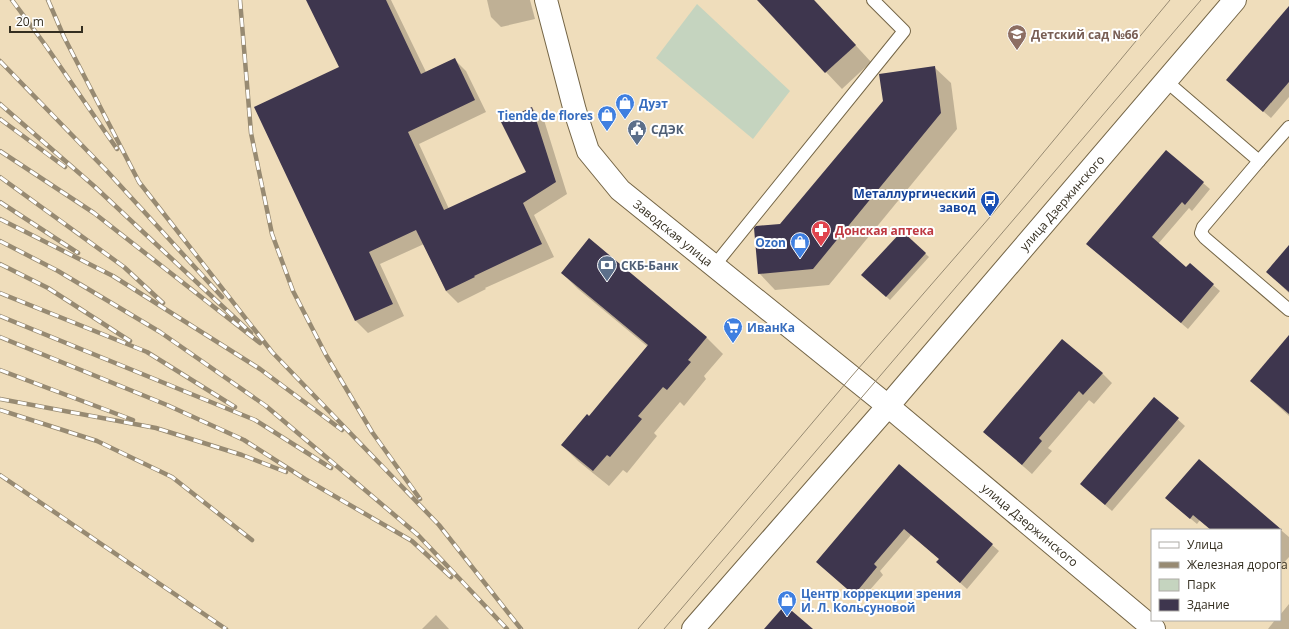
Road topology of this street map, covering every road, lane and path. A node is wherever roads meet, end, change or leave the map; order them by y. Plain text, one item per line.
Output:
1 (546, 0) edge
2 (874, 0) edge
3 (1235, 0) edge
4 (1166, 81) junction
5 (1289, 127) edge
6 (1259, 161) junction
7 (714, 266) junction
8 (1289, 310) edge
9 (888, 406) junction
10 (693, 629) edge
11 (1154, 629) edge

1 - 7 street, Заводская улица
2 - 7 lane
3 - 4 street, улица Дзержинского
4 - 6 lane
4 - 9 street, улица Дзержинского
5 - 6 lane
6 - 8 lane
7 - 9 street, Заводская улица
9 - 10 street, улица Дзержинского
9 - 11 street, улица Дзержинского

